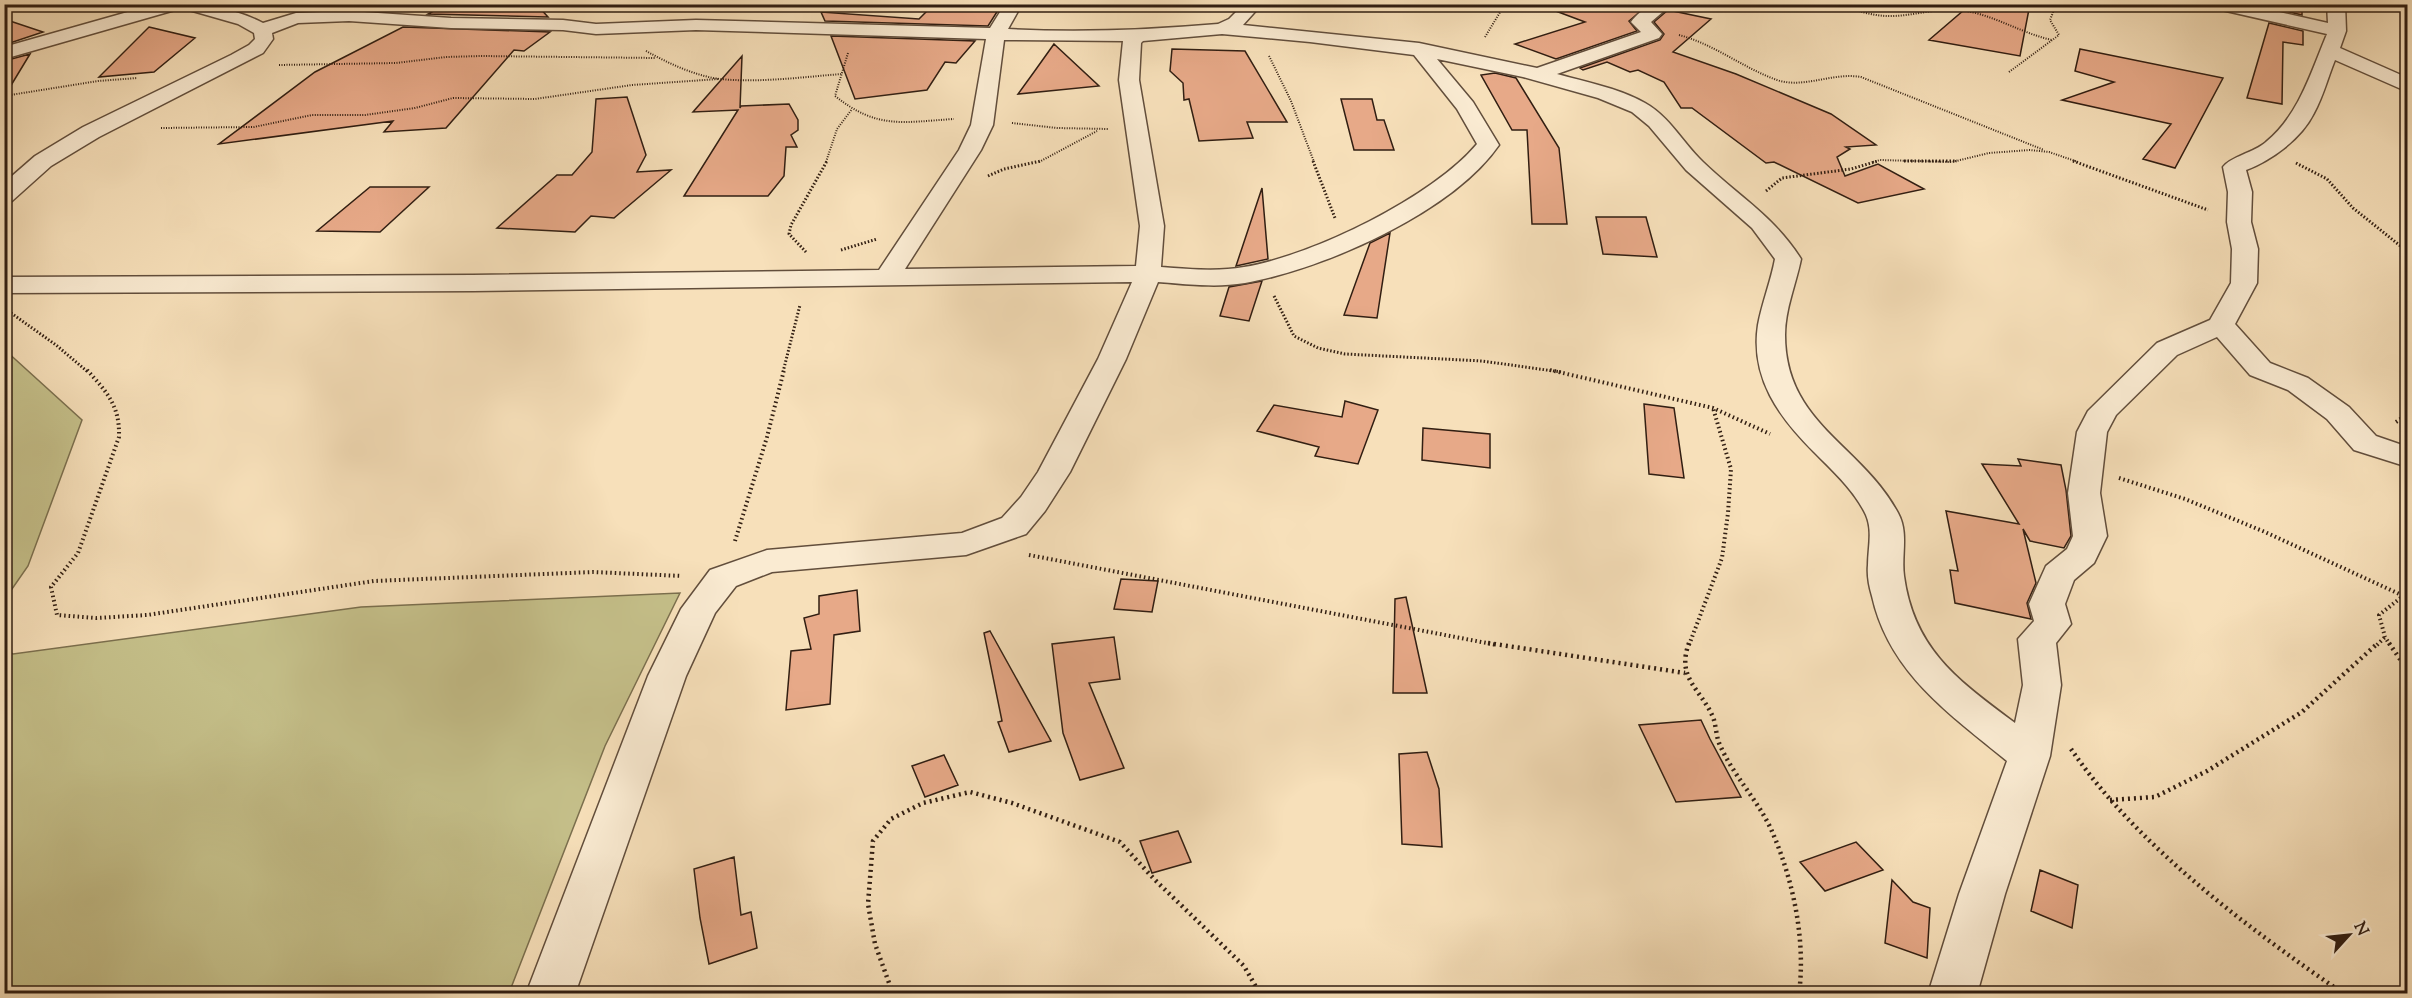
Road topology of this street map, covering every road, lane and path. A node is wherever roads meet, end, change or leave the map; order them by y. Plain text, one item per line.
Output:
1 (177, 4) edge
2 (186, 4) edge
3 (370, 4) edge
4 (1014, 4) edge
5 (1505, 4) edge
6 (1664, 4) edge
7 (1840, 4) edge
8 (2040, 4) edge
9 (2219, 4) edge
10 (2336, 4) edge
11 (349, 16) junction
12 (1258, 18) edge
13 (1649, 28) junction
14 (596, 29) junction
15 (852, 29) junction
16 (262, 30) junction
17 (996, 33) junction
18 (1138, 36) junction
19 (2052, 40) junction
20 (2333, 40) junction
21 (1419, 49) junction
22 (4, 53) edge
23 (656, 58) junction
24 (1477, 60) junction
25 (272, 66) dead end
26 (2009, 72) dead end
27 (842, 74) junction
28 (1539, 74) junction
29 (148, 78) dead end
30 (719, 79) junction
31 (2408, 86) edge
32 (4, 96) edge
33 (852, 109) junction
34 (982, 125) junction
35 (1137, 125) junction
36 (159, 128) dead end
37 (1100, 130) junction
38 (2274, 147) junction
39 (2049, 152) junction
40 (981, 179) dead end
41 (4, 196) edge
42 (924, 219) junction
43 (1758, 221) junction
44 (2239, 222) junction
45 (1344, 241) junction
46 (2408, 252) edge
47 (809, 267) junction
48 (1274, 269) junction
49 (1149, 274) junction
50 (888, 276) junction
51 (4, 285) edge
52 (5, 308) edge
53 (2221, 325) junction
54 (1713, 408) junction
55 (1776, 436) dead end
56 (2408, 458) edge
57 (2087, 468) junction
58 (1022, 553) dead end
59 (723, 578) junction
60 (2405, 597) edge
61 (2385, 637) junction
62 (2408, 671) edge
63 (1685, 673) junction
64 (2067, 739) dead end
65 (2029, 756) junction
66 (2109, 800) junction
67 (550, 993) edge
68 (893, 993) edge
69 (1260, 993) edge
70 (1799, 993) edge
71 (1952, 993) edge
72 (2344, 993) edge

1 - 22 street
2 - 16 street
3 - 11 street
4 - 17 street
5 - 24 path
6 - 13 street
7 - 19 path
8 - 19 path
9 - 20 street
10 - 20 street
11 - 14 street
11 - 16 street
12 - 18 street
12 - 21 street
12 - 45 path
13 - 28 street
13 - 39 path
14 - 15 street
14 - 23 path
15 - 17 street
15 - 27 path
16 - 41 street
17 - 18 street
17 - 34 street
18 - 35 street
19 - 26 path
20 - 31 street
20 - 38 street
21 - 24 street
21 - 45 street
23 - 25 path
23 - 30 path
24 - 28 street
27 - 30 path
27 - 33 path
28 - 43 street
29 - 32 path
30 - 36 path
33 - 34 path
33 - 47 path
34 - 37 path
34 - 42 street
35 - 37 path
35 - 49 street
37 - 40 path
38 - 44 street
38 - 46 path
39 - 43 path
39 - 44 path
42 - 47 path
42 - 50 street
43 - 65 street
44 - 53 street
45 - 48 street
47 - 50 street
47 - 51 street
47 - 59 path
48 - 49 street
48 - 54 path
49 - 50 street
49 - 59 street
52 - 59 path
53 - 56 street
53 - 57 street
54 - 55 path
54 - 63 path
57 - 60 path
57 - 65 street
58 - 63 path
59 - 67 street
60 - 61 path
61 - 62 path
61 - 66 path
63 - 70 path
64 - 66 path
65 - 71 street
66 - 72 path
68 - 69 path

